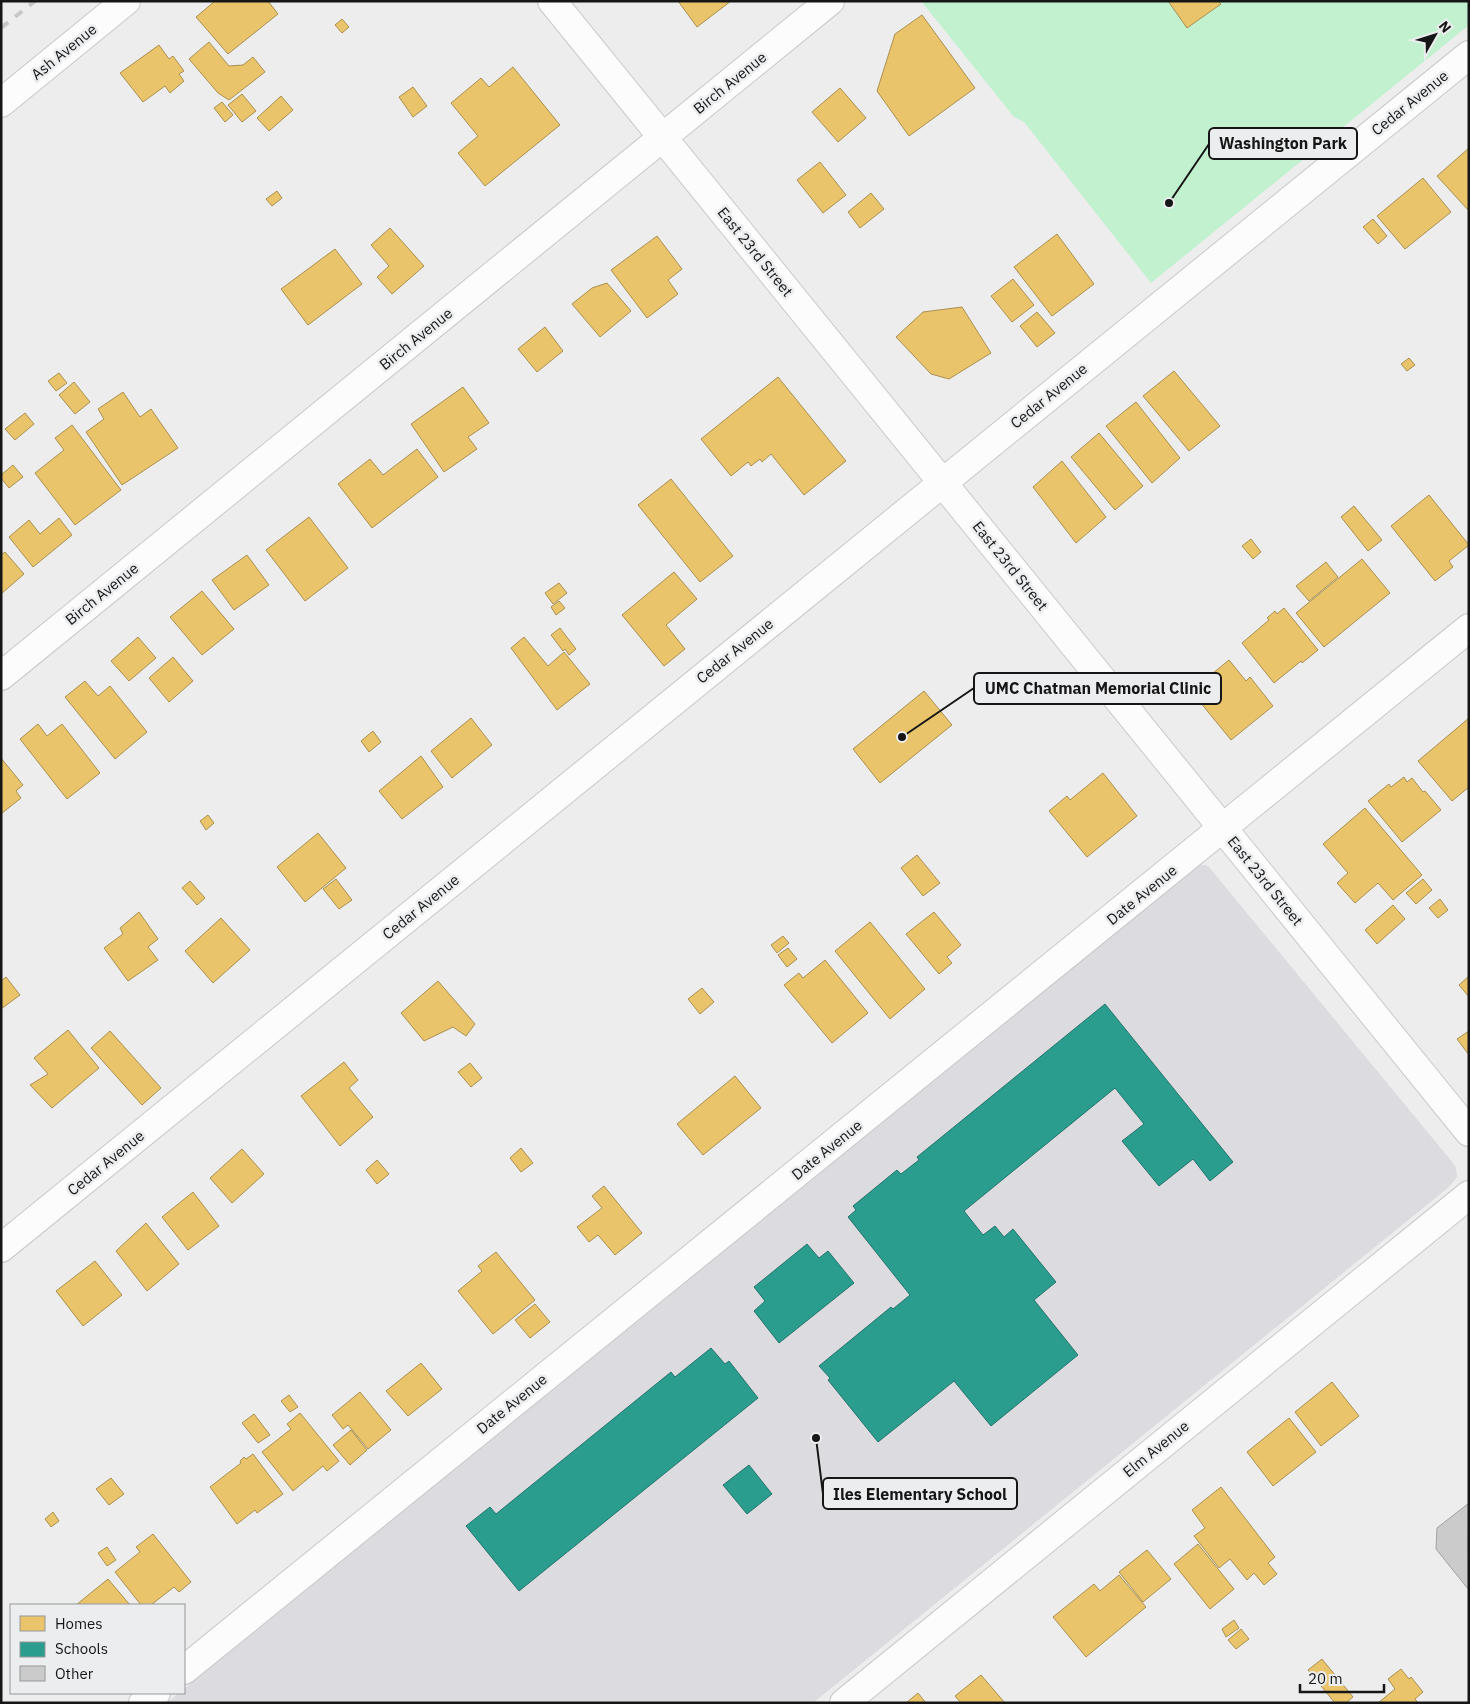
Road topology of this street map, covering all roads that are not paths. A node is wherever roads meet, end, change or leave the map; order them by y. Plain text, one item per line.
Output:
1 (126, 1) edge
2 (552, 1) edge
3 (830, 1) edge
4 (1469, 55) edge
5 (1, 103) edge
6 (663, 138) junction
7 (942, 482) junction
8 (1469, 628) edge
9 (1, 676) edge
10 (1223, 829) junction
11 (1469, 1132) edge
12 (1469, 1194) edge
13 (1, 1248) edge
14 (185, 1669) edge
15 (155, 1694) edge
16 (143, 1703) edge
17 (844, 1703) edge

1 - 5 street, Ash Avenue
2 - 6 street, East 23rd Street
3 - 6 street, Birch Avenue
4 - 7 street, Cedar Avenue
6 - 7 street, East 23rd Street
6 - 9 street, Birch Avenue
7 - 10 street, East 23rd Street
7 - 13 street, Cedar Avenue
8 - 10 street, Date Avenue
10 - 11 street, East 23rd Street
10 - 14 street, Date Avenue
12 - 17 street, Elm Avenue
15 - 16 street

